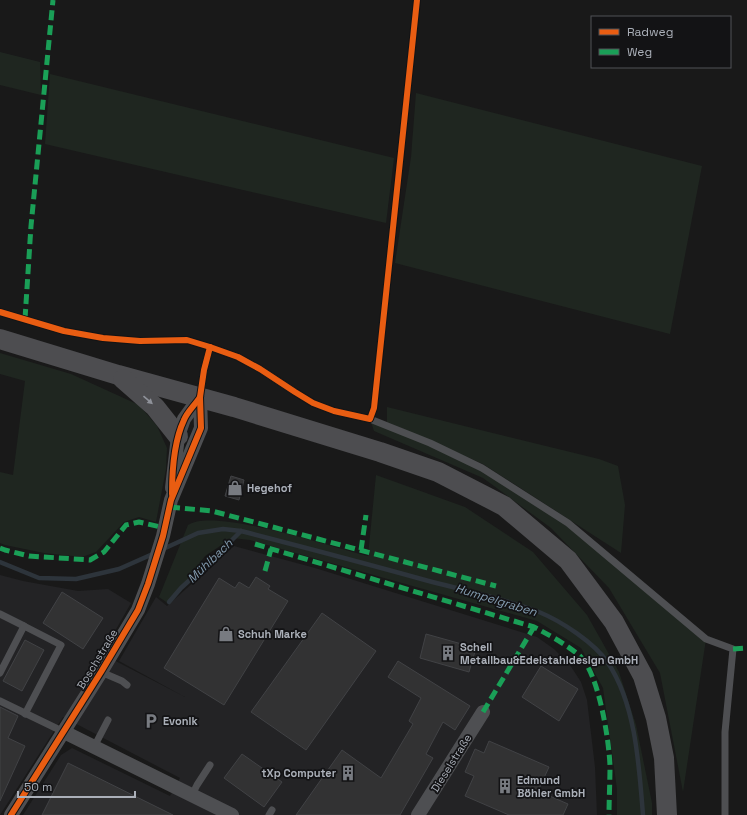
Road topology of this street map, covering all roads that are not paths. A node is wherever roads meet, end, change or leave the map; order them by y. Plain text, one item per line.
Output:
1 (0, 339) edge
2 (118, 375) junction
3 (200, 397) junction
4 (178, 436) junction
5 (172, 500) junction
6 (0, 614) edge
7 (24, 626) junction
8 (101, 672) junction
9 (0, 673) edge
10 (126, 686) dead end
11 (0, 701) edge
12 (483, 712) dead end
13 (25, 714) junction
14 (108, 720) dead end
15 (64, 732) junction
16 (94, 747) junction
17 (210, 765) dead end
18 (192, 795) junction
19 (11, 815) edge
20 (232, 815) edge
21 (418, 815) edge
22 (667, 815) edge
23 (725, 815) edge

1 - 2 main road
2 - 3 main road
2 -> 4 main road
3 - 4 street, Boschstraße
3 - 5 street, Boschstraße
3 - 22 main road
3 - 23 lane
4 - 5 street, Boschstraße
5 - 8 street, Boschstraße
6 - 7 lane
7 - 9 lane
7 - 13 lane
8 - 10 lane
8 - 15 street, Boschstraße
11 - 13 lane
12 - 21 street, Dieselstraße
13 - 15 lane
14 - 16 lane
15 - 16 street
15 - 19 street, Boschstraße
16 - 18 street
17 - 18 lane
18 - 20 street

